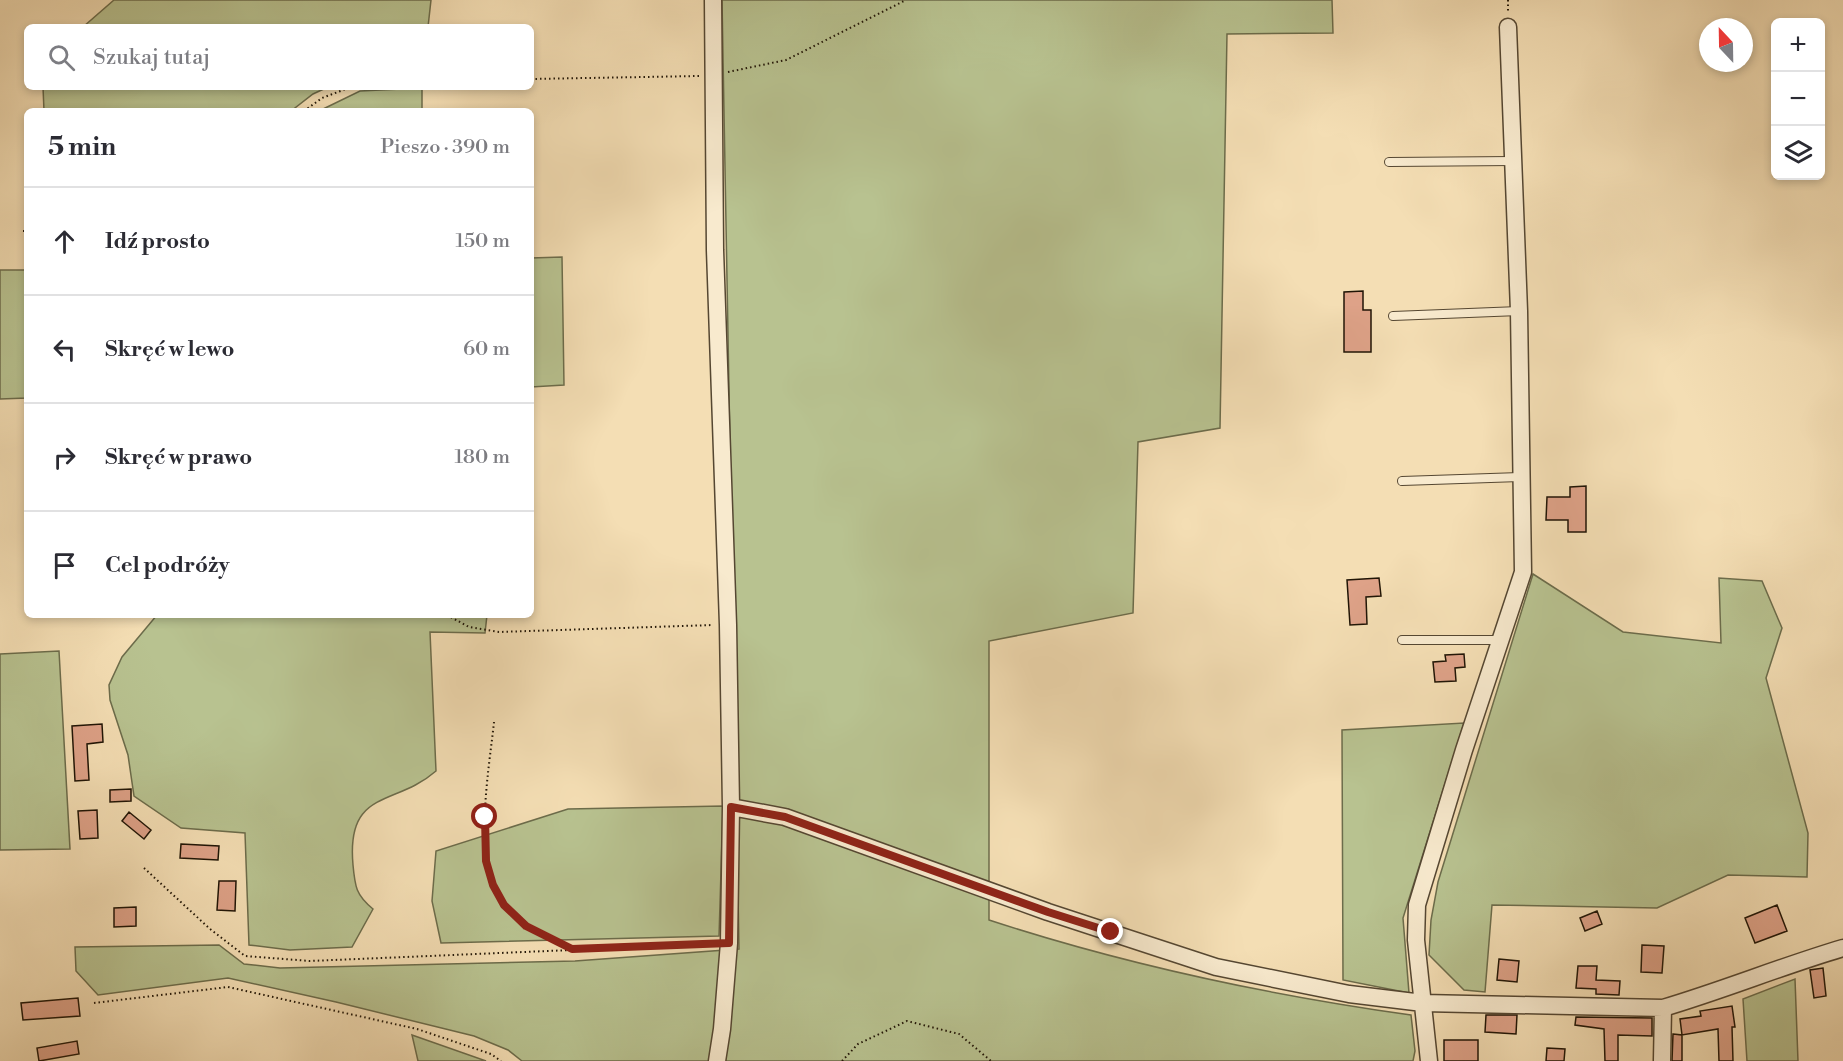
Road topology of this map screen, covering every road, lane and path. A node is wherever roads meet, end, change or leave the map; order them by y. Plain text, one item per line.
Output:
1 (713, 0) edge
2 (906, 0) edge
3 (1508, 27) dead end
4 (714, 75) junction
5 (534, 80) edge
6 (343, 90) edge
7 (308, 108) edge
8 (1514, 161) junction
9 (1389, 162) dead end
10 (1519, 311) junction
11 (1393, 316) dead end
12 (1520, 477) junction
13 (1402, 481) dead end
14 (452, 618) edge
15 (728, 625) junction
16 (1402, 640) dead end
17 (1500, 640) junction
18 (494, 722) dead end
19 (731, 807) junction
20 (144, 868) dead end
21 (729, 943) junction
22 (1843, 948) edge
23 (572, 949) junction
24 (94, 1003) dead end
25 (1423, 1003) junction
26 (1663, 1008) junction
27 (501, 1061) edge
28 (717, 1061) edge
29 (842, 1061) edge
30 (991, 1061) edge
31 (1429, 1061) edge
32 (1662, 1061) edge

1 - 4 street
2 - 4 path
3 - 8 street
4 - 5 path
4 - 15 street
6 - 7 path
8 - 9 lane
8 - 10 street
10 - 11 lane
10 - 12 street
12 - 13 lane
12 - 17 street
14 - 15 path
15 - 19 street
16 - 17 lane
17 - 25 street
18 - 23 path
19 - 21 street
19 - 25 street
20 - 23 path
21 - 23 path
21 - 28 street
22 - 26 street
24 - 27 path
25 - 26 street
25 - 31 street
26 - 32 street
29 - 30 path

